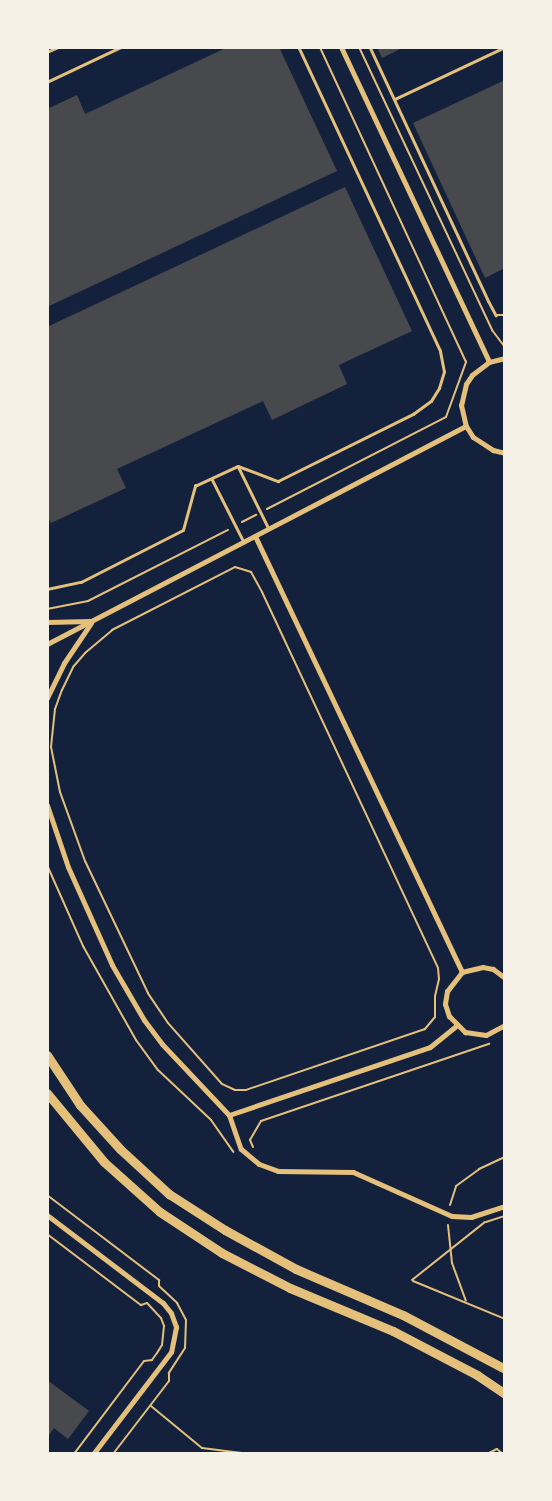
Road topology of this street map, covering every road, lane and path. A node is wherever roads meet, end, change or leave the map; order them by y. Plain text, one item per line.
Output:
1 (58, 47) edge
2 (121, 47) edge
3 (298, 47) edge
4 (320, 47) edge
5 (341, 47) edge
6 (359, 47) edge
7 (370, 47) edge
8 (505, 47) edge
9 (47, 52) edge
10 (47, 82) edge
11 (395, 99) junction
12 (505, 315) edge
13 (505, 347) edge
14 (505, 358) edge
15 (489, 362) junction
16 (466, 426) junction
17 (505, 453) edge
18 (237, 466) junction
19 (212, 478) junction
20 (260, 513) junction
21 (235, 526) junction
22 (269, 529) junction
23 (255, 536) junction
24 (244, 542) junction
25 (47, 589) edge
26 (47, 609) edge
27 (93, 621) junction
28 (47, 622) edge
29 (47, 644) edge
30 (47, 698) edge
31 (47, 759) edge
32 (52, 759) junction
33 (47, 805) edge
34 (47, 865) edge
35 (461, 972) junction
36 (505, 978) edge
37 (505, 1025) edge
38 (456, 1026) junction
39 (491, 1043) dead end
40 (47, 1055) edge
41 (47, 1093) edge
42 (229, 1115) junction
43 (253, 1149) dead end
44 (233, 1152) dead end
45 (47, 1195) edge
46 (443, 1205) dead end
47 (504, 1206) edge
48 (454, 1209) dead end
49 (47, 1214) edge
50 (505, 1216) edge
51 (449, 1223) dead end
52 (456, 1224) dead end
53 (475, 1224) dead end
54 (47, 1234) edge
55 (505, 1319) edge
56 (505, 1369) edge
57 (505, 1394) edge
58 (150, 1405) junction
59 (74, 1454) edge
60 (93, 1454) edge
61 (113, 1454) edge
62 (250, 1454) edge
63 (487, 1454) edge
64 (503, 1454) edge

1 - 9 lane
2 - 10 lane
3 - 18 lane
4 - 20 path
5 - 15 street
6 - 13 path
7 - 11 lane
8 - 11 lane
11 - 12 lane
14 - 15 street
15 - 16 street
16 - 17 street
16 - 22 street
18 - 19 lane
18 - 20 lane
19 - 21 lane
19 - 25 lane
20 - 21 path
20 - 22 lane
21 - 24 lane
21 - 26 path
22 - 23 street
23 - 24 street
23 - 35 street
24 - 27 street
27 - 28 street
27 - 29 street
27 - 30 street
31 - 32 path
32 - 32 path
33 - 42 street
34 - 44 path
35 - 36 street
35 - 38 street
37 - 38 street
38 - 42 street
39 - 43 path
40 - 56 main road
41 - 57 main road
42 - 47 street
45 - 58 path
46 - 48 path
47 - 55 path
49 - 60 street
50 - 53 path
51 - 52 path
54 - 59 path
58 - 61 path
58 - 62 path
63 - 64 path

